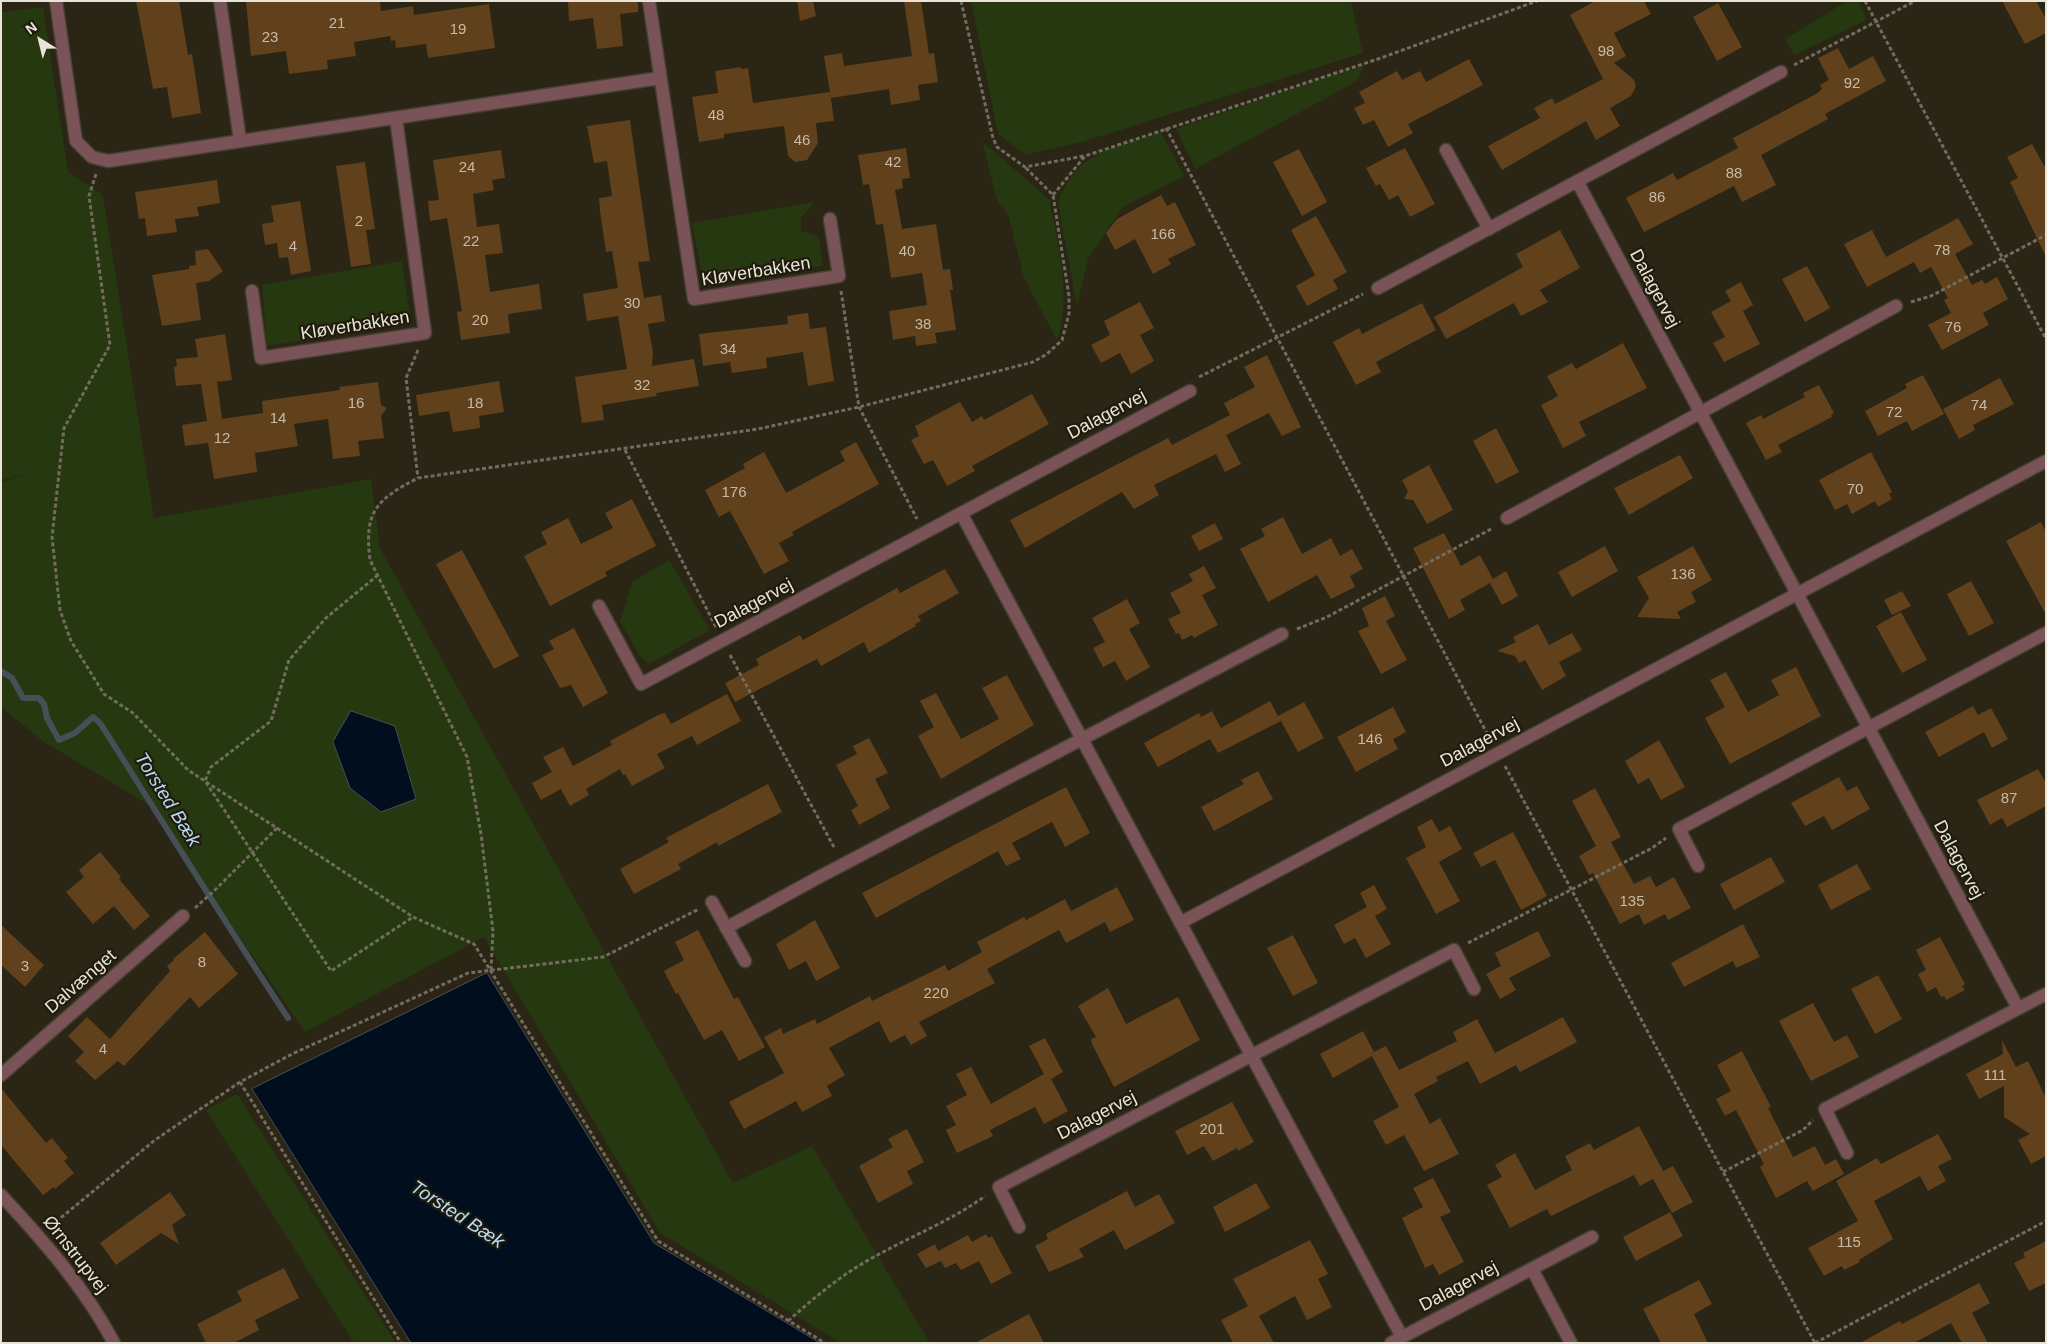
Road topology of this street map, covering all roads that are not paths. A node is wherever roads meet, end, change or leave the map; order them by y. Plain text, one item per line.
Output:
1 (56, 1) edge
2 (220, 1) edge
3 (649, 1) edge
4 (1781, 72) road end
5 (660, 78) junction
6 (396, 118) junction
7 (240, 140) junction
8 (1446, 150) dead end
9 (1577, 182) junction
10 (830, 219) dead end
11 (1489, 229) junction
12 (1378, 288) road end
13 (252, 291) dead end
14 (1896, 306) road end
15 (1190, 391) road end
16 (1700, 412) junction
17 (2046, 461) edge
18 (961, 513) junction
19 (1507, 518) road end
20 (1796, 593) junction
21 (600, 606) dead end
22 (2046, 633) edge
23 (1282, 634) road end
24 (1868, 728) junction
25 (1082, 739) junction
26 (1698, 866) dead end
27 (712, 902) road end
28 (184, 916) dead end
29 (1180, 923) junction
30 (726, 928) junction
31 (745, 961) dead end
32 (1474, 989) dead end
33 (2046, 994) edge
34 (2018, 1008) junction
35 (1251, 1055) junction
36 (1, 1075) edge
37 (1848, 1153) dead end
38 (1, 1195) edge
39 (1020, 1227) dead end
40 (1592, 1237) dead end
41 (1532, 1268) junction
42 (1396, 1340) edge
43 (114, 1343) edge
44 (1571, 1343) edge

1 - 7 street
2 - 7 street
3 - 5 street, Kløverbakken
4 - 9 street
5 - 6 street
5 - 10 street, Kløverbakken
6 - 7 street
6 - 13 street, Kløverbakken
8 - 11 street
9 - 11 street
9 - 16 street, Dalagervej
11 - 12 street
14 - 16 street
15 - 18 street, Dalagervej
16 - 19 street
16 - 20 street, Dalagervej
17 - 20 street, Dalagervej
18 - 21 street, Dalagervej
18 - 25 street, Dalagervej
20 - 24 street, Dalagervej
20 - 29 street, Dalagervej
22 - 24 street
23 - 25 street
24 - 26 street
24 - 34 street, Dalagervej
25 - 29 street, Dalagervej
25 - 30 street
27 - 30 street
28 - 36 street, Dalvænget
29 - 35 street, Dalagervej
30 - 31 street
32 - 35 street, Dalagervej
33 - 34 street
34 - 37 street
35 - 39 street, Dalagervej
35 - 42 street, Dalagervej
38 - 43 street, Ørnstrupvej
40 - 41 street, Dalagervej
41 - 42 street, Dalagervej
41 - 44 street

